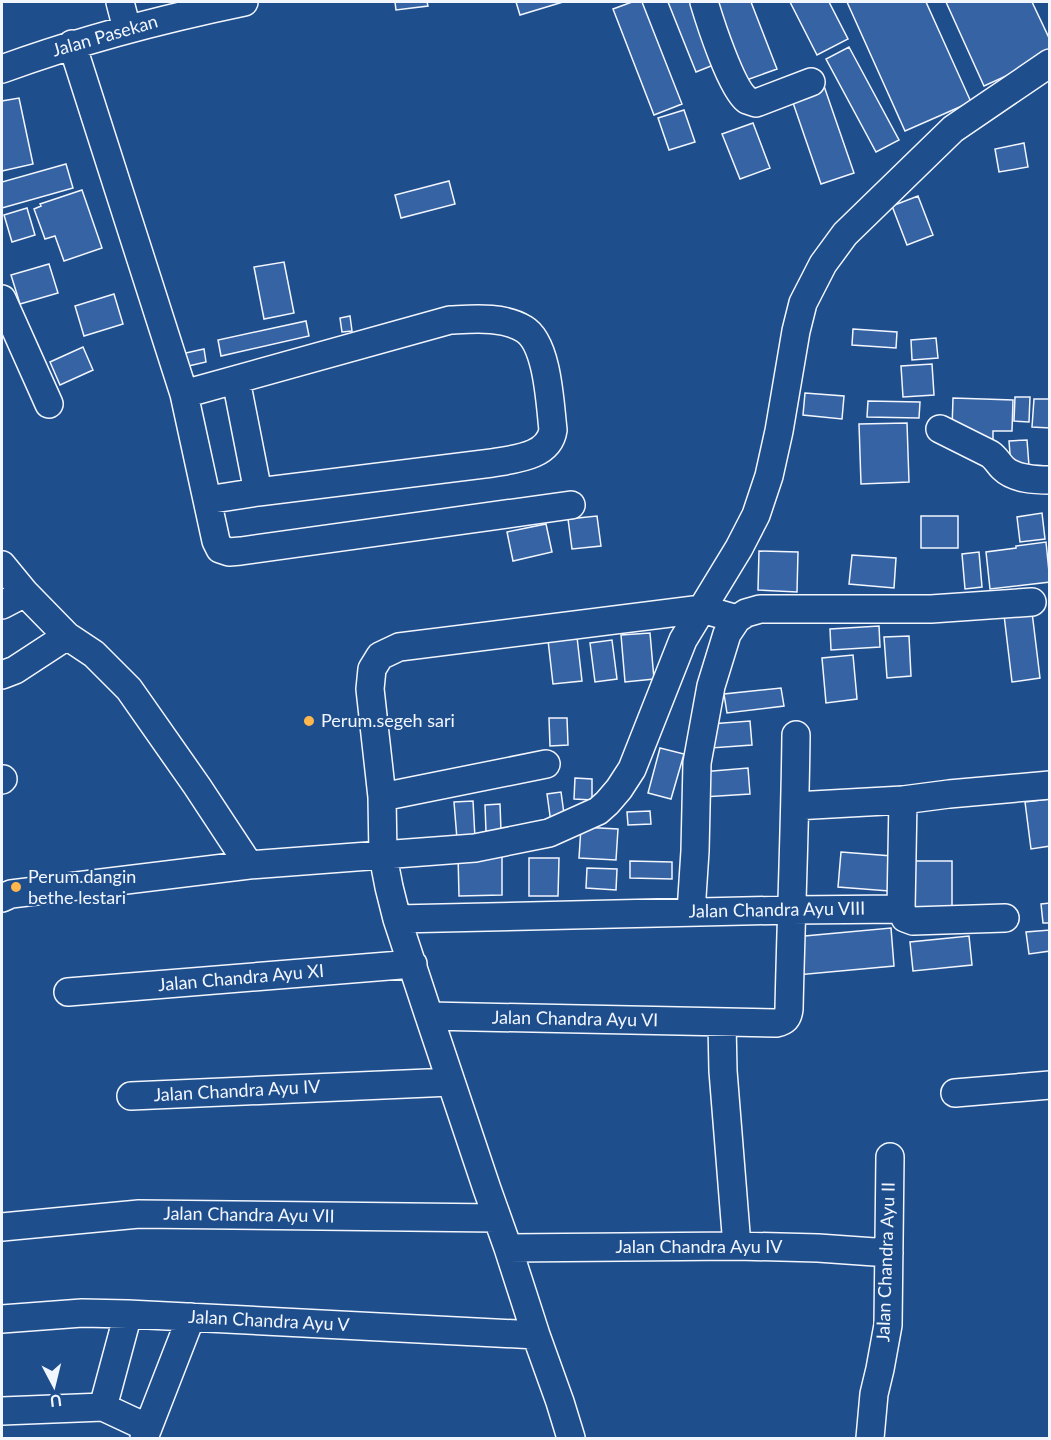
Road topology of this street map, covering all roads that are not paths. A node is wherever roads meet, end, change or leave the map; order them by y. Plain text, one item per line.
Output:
1 (120, 2) edge
2 (239, 2) edge
3 (704, 2) edge
4 (127, 29) junction
5 (72, 44) junction
6 (1050, 63) edge
7 (2, 69) edge
8 (811, 81) dead end
9 (2, 299) edge
10 (236, 380) junction
11 (184, 394) junction
12 (49, 404) dead end
13 (940, 429) dead end
14 (1050, 480) edge
15 (258, 492) junction
16 (207, 500) junction
17 (571, 505) dead end
18 (2, 565) edge
19 (13, 599) edge
20 (1032, 602) dead end
21 (702, 609) junction
22 (737, 619) junction
23 (68, 636) junction
24 (2, 675) edge
25 (796, 735) dead end
26 (546, 764) dead end
27 (1050, 785) edge
28 (382, 797) junction
29 (903, 800) junction
30 (795, 806) junction
31 (383, 856) junction
32 (249, 866) junction
33 (2, 898) edge
34 (901, 909) junction
35 (791, 910) junction
36 (692, 912) junction
37 (1005, 918) dead end
38 (397, 919) junction
39 (413, 964) junction
40 (69, 992) dead end
41 (429, 1016) junction
42 (722, 1023) junction
43 (451, 1082) junction
44 (1050, 1085) edge
45 (955, 1093) dead end
46 (131, 1096) dead end
47 (890, 1157) dead end
48 (497, 1218) junction
49 (2, 1227) edge
50 (737, 1246) junction
51 (508, 1248) junction
52 (889, 1253) junction
53 (128, 1314) junction
54 (191, 1317) junction
55 (2, 1320) edge
56 (536, 1335) junction
57 (103, 1407) junction
58 (2, 1411) edge
59 (146, 1433) edge
60 (571, 1438) edge
61 (870, 1438) edge

1 - 4 street
2 - 4 street, Jalan Pasekan
3 - 8 street
4 - 5 street, Jalan Pasekan
5 - 7 street, Jalan Pasekan
5 - 11 street
6 - 21 street
9 - 12 street
10 - 11 street
10 - 15 street
10 - 15 street
11 - 16 street
13 - 14 street
15 - 16 street
16 - 17 street
18 - 19 street
19 - 23 street
20 - 22 street
21 - 22 street
21 - 28 street
21 - 31 street
22 - 36 street
23 - 24 street
23 - 32 street
25 - 30 street
26 - 28 street
27 - 29 street
28 - 31 street
29 - 30 street
29 - 34 street
30 - 35 street
31 - 32 street
31 - 38 street
32 - 33 street
34 - 35 street, Jalan Chandra Ayu VIII
34 - 37 street
35 - 36 street, Jalan Chandra Ayu VIII
35 - 42 street, Jalan Chandra Ayu VI
36 - 38 street, Jalan Chandra Ayu VIII
38 - 39 street
39 - 40 street, Jalan Chandra Ayu XI
39 - 41 street
41 - 42 street, Jalan Chandra Ayu VI
41 - 43 street
42 - 50 street
43 - 46 street, Jalan Chandra Ayu IV
43 - 48 street
44 - 45 street
47 - 52 street, Jalan Chandra Ayu II
48 - 49 street, Jalan Chandra Ayu VII
48 - 51 street
50 - 51 street, Jalan Chandra Ayu IV
50 - 52 street, Jalan Chandra Ayu IV
51 - 56 street
52 - 61 street, Jalan Chandra Ayu II
53 - 54 street, Jalan Chandra Ayu V
53 - 55 street, Jalan Chandra Ayu V
53 - 57 street
54 - 56 street, Jalan Chandra Ayu V
54 - 59 street
56 - 60 street
57 - 58 street
57 - 59 street

